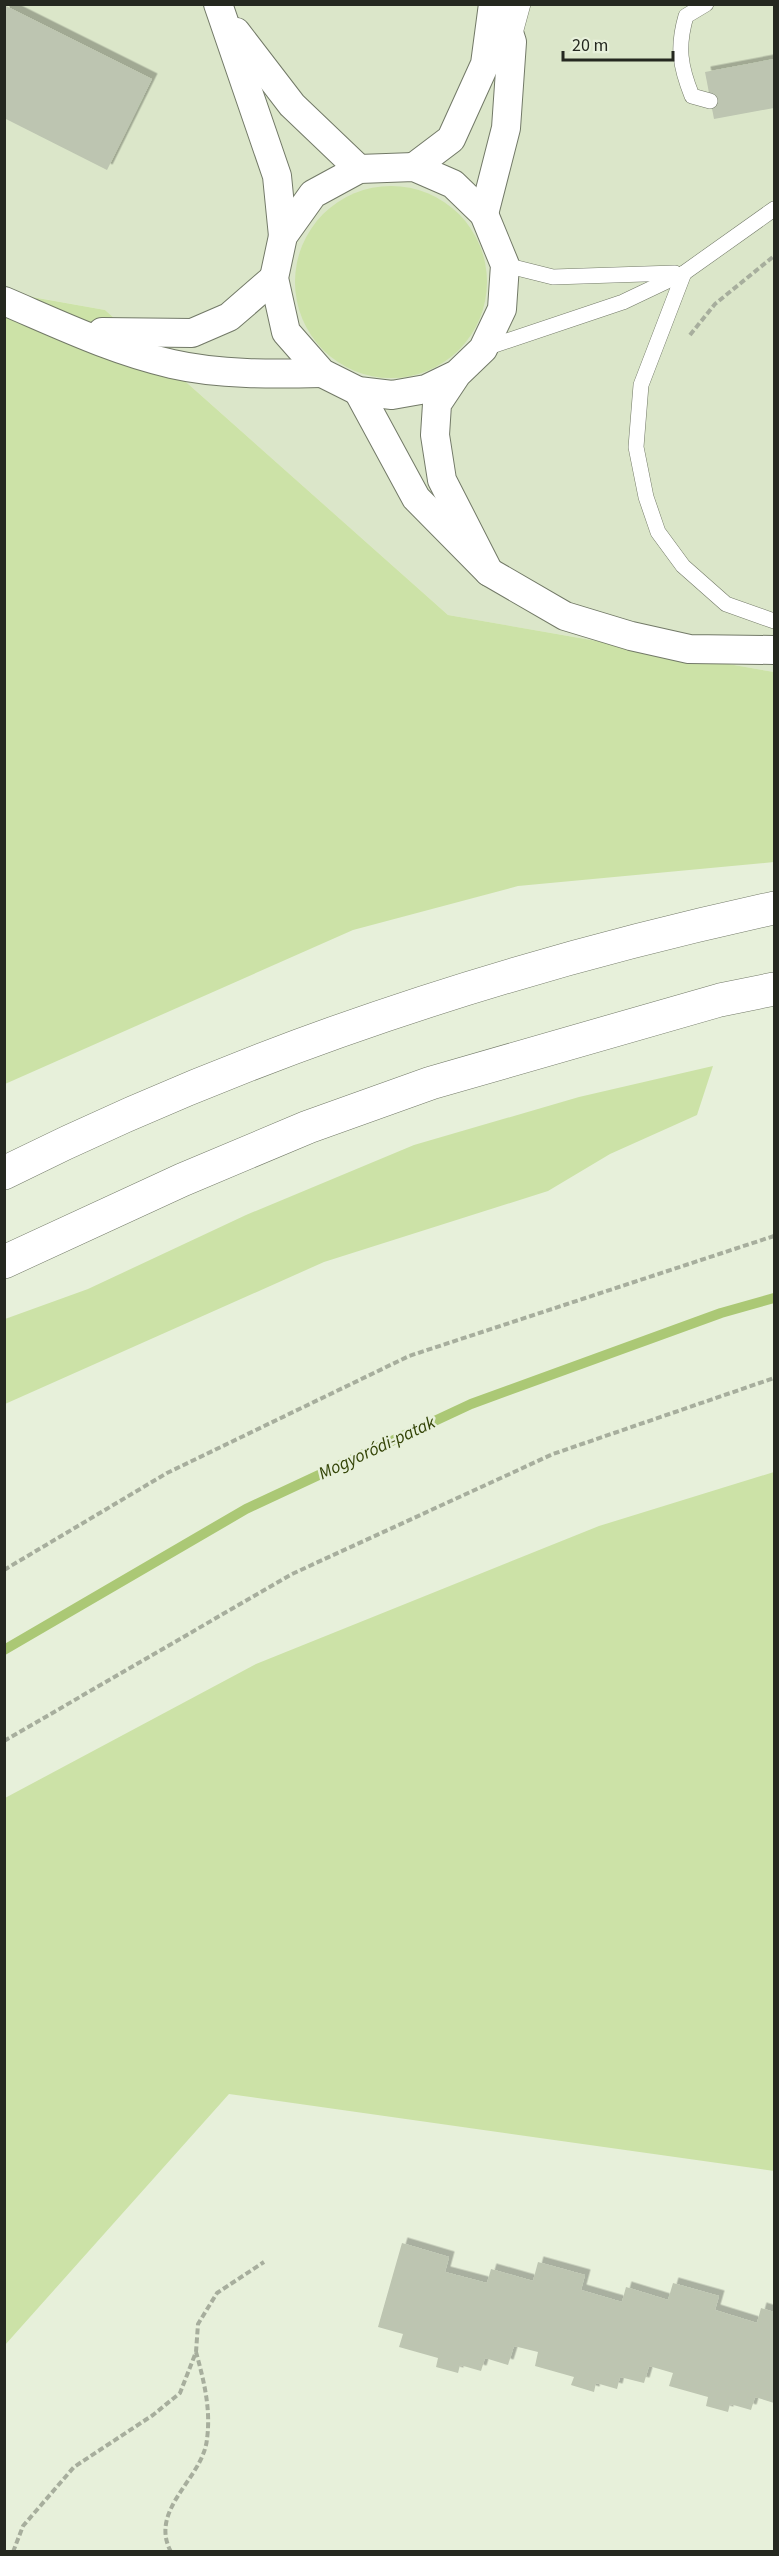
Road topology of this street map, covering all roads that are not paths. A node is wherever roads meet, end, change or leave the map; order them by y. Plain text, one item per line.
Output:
1 (493, 4) edge
2 (500, 4) edge
3 (523, 4) edge
4 (706, 4) edge
5 (220, 9) edge
6 (512, 42) junction
7 (711, 100) dead end
8 (414, 167) junction
9 (359, 169) junction
10 (774, 209) edge
11 (484, 214) junction
12 (283, 236) junction
13 (505, 265) junction
14 (684, 273) junction
15 (274, 278) junction
16 (4, 301) edge
17 (76, 332) junction
18 (483, 348) junction
19 (322, 373) junction
20 (457, 374) junction
21 (358, 391) junction
22 (489, 572) junction
23 (774, 621) edge
24 (774, 650) edge
25 (774, 908) edge
26 (774, 989) edge
27 (4, 1173) edge
28 (4, 1262) edge

1 - 8 street
2 - 6 street
3 - 6 lane
4 - 7 lane
5 - 9 street
5 - 12 street
6 - 11 street
8 - 9 street
8 - 11 street
9 - 12 street
10 - 14 lane
11 - 13 street
12 - 15 street
13 - 14 lane
13 - 18 street
14 - 18 lane
14 - 23 lane
15 - 17 street
15 - 19 street
16 - 17 street
17 - 19 street
18 - 20 street
19 - 21 street
20 - 21 street
20 - 22 street
21 - 22 street
22 - 24 street
25 - 27 highway
26 - 28 highway

